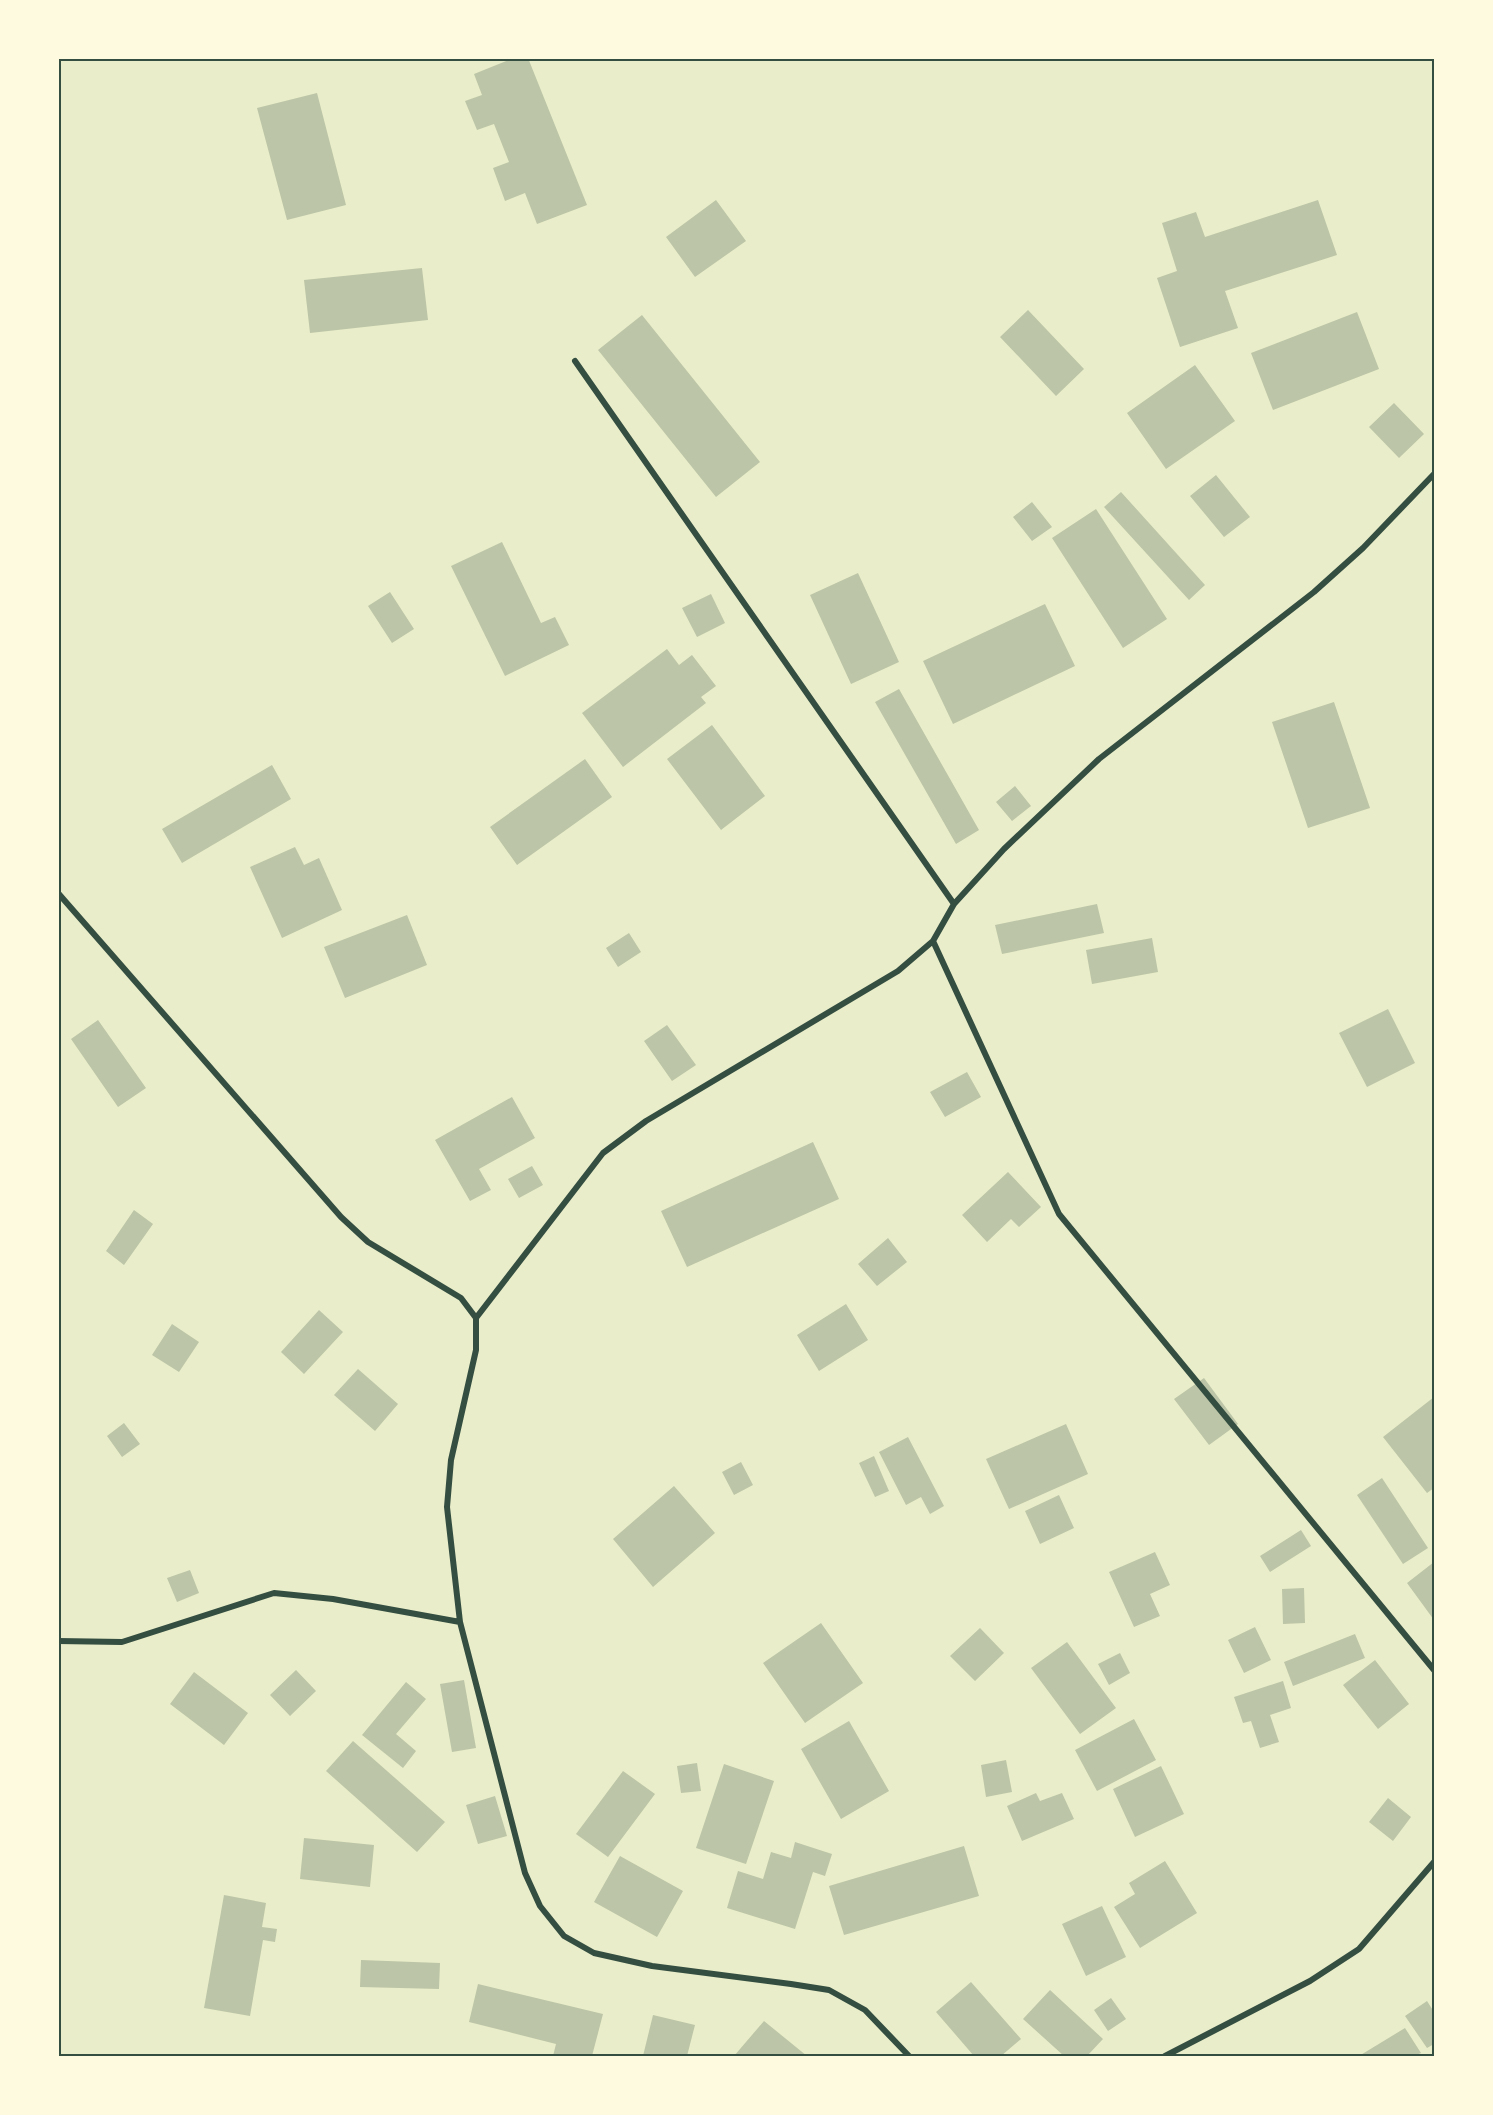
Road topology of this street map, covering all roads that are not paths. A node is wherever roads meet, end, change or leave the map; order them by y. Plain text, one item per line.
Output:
1 (575, 361) dead end
2 (1434, 474) edge
3 (58, 893) edge
4 (954, 904) junction
5 (933, 940) junction
6 (476, 1318) junction
7 (460, 1622) junction
8 (58, 1641) edge
9 (1434, 1670) edge
10 (1434, 1862) edge
11 (909, 2056) edge
12 (1165, 2056) edge

1 - 4 street
2 - 4 street
3 - 6 street
4 - 5 street
5 - 6 street
5 - 9 street
6 - 7 street
7 - 8 street
7 - 11 street
10 - 12 street

